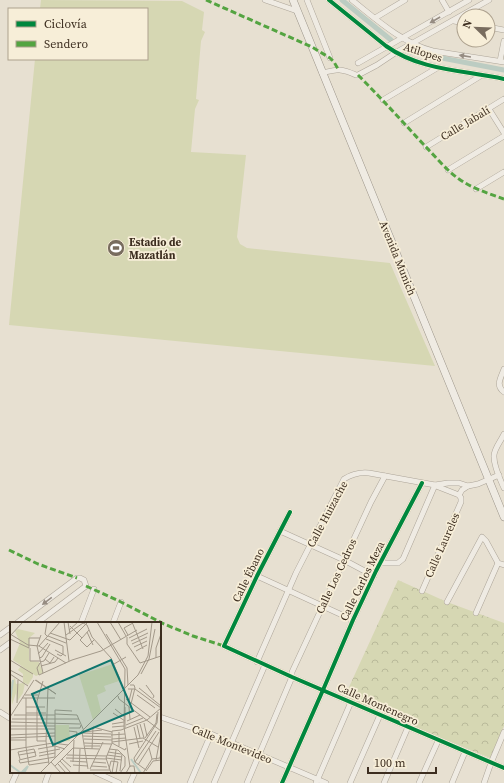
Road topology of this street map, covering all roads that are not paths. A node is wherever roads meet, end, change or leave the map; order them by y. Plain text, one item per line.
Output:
1 (265, 0) edge
2 (292, 0) edge
3 (307, 0) edge
4 (329, 0) edge
5 (352, 0) edge
6 (403, 0) edge
7 (442, 0) edge
8 (469, 0) edge
9 (489, 0) edge
10 (297, 11) junction
11 (449, 12) junction
12 (375, 18) junction
13 (454, 21) joint
14 (403, 38) junction
15 (504, 41) edge
16 (412, 44) junction
17 (386, 46) junction
18 (396, 53) junction
19 (330, 58) dead end
20 (502, 62) edge
21 (358, 63) dead end
22 (437, 68) junction
23 (322, 73) junction
24 (482, 75) junction
25 (504, 80) edge
26 (504, 99) edge
27 (383, 100) dead end
28 (490, 109) junction
29 (404, 123) dead end
30 (504, 134) edge
31 (426, 147) dead end
32 (448, 170) dead end
33 (504, 172) edge
34 (476, 189) dead end
35 (504, 369) edge
36 (504, 392) edge
37 (504, 434) edge
38 (499, 475) junction
39 (385, 476) junction
40 (489, 480) junction
41 (422, 482) junction
42 (435, 485) junction
43 (468, 486) junction
44 (504, 488) edge
45 (460, 497) junction
46 (501, 504) edge
47 (290, 512) dead end
48 (504, 517) edge
49 (280, 531) junction
50 (310, 545) junction
51 (344, 560) junction
52 (380, 563) junction
53 (498, 563) junction
54 (504, 564) edge
55 (257, 576) junction
56 (374, 576) junction
57 (94, 590) dead end
58 (288, 591) junction
59 (422, 591) dead end
60 (121, 602) dead end
61 (448, 602) dead end
62 (322, 606) junction
63 (476, 613) dead end
64 (353, 620) junction
65 (18, 622) edge
66 (38, 622) edge
67 (81, 622) edge
68 (112, 622) edge
69 (10, 628) edge
70 (0, 635) edge
71 (10, 643) edge
72 (224, 646) joint
73 (0, 650) edge
74 (257, 662) junction
75 (265, 665) junction
76 (292, 677) junction
77 (323, 690) junction
78 (351, 702) junction
79 (0, 712) edge
80 (380, 715) junction
81 (161, 717) edge
82 (10, 718) edge
83 (408, 727) junction
84 (504, 732) edge
85 (211, 734) junction
86 (438, 741) junction
87 (231, 742) junction
88 (465, 752) junction
89 (259, 754) junction
90 (491, 763) junction
91 (289, 767) junction
92 (504, 768) edge
93 (17, 773) edge
94 (49, 773) edge
95 (97, 773) edge
96 (135, 773) edge
97 (317, 781) edge
98 (12, 783) edge
99 (45, 783) edge
100 (119, 783) edge
101 (130, 783) edge
102 (190, 783) edge
103 (214, 783) edge
104 (247, 783) edge
105 (282, 783) edge
106 (326, 783) edge
107 (350, 783) edge
108 (384, 783) edge
109 (419, 783) edge
110 (452, 783) edge
111 (484, 783) edge

1 - 10 street
2 - 10 main road, Avenida Munich
3 - 19 street
4 - 17 street, Atilopes
5 - 12 street
6 - 12 street
7 - 11 street
8 - 11 street
9 - 13 street
10 - 23 main road, Avenida Munich
11 -> 14 street
12 - 14 street
13 - 16 street
14 - 16 street
14 - 17 street
15 - 20 street
16 - 18 street
20 -> 16 street
17 - 18 street, Atilopes
17 - 21 street
18 - 22 street, Atilopes
18 - 23 street
22 - 24 street, Atilopes
22 - 27 street
23 - 40 main road, Avenida Munich
24 - 25 street, Atilopes
24 - 29 street
26 - 28 street, Calle Jabalí
28 - 30 street
28 - 31 street, Calle Jabalí
30 - 32 street
33 - 34 street
35 - 36 street
37 - 38 street
38 - 40 street, Calle Huizache
38 - 44 street
39 - 41 street, Calle Huizache
39 - 50 street, Calle Huizache
39 - 51 street, Calle Los Cedros
40 - 43 street, Calle Huizache
40 - 46 main road, Avenida Munich
41 - 42 street, Calle Huizache
41 - 52 street, Calle Carlos Meza
42 - 43 street, Calle Huizache
42 - 45 street
42 - 52 street
43 - 45 street
45 - 59 street, Calle Laureles
46 - 48 main road, Avenida Munich
47 - 49 street, Calle Ébano
49 - 50 street
49 - 55 street, Calle Ébano
50 - 51 street
50 - 58 street, Calle Huizache
51 - 56 street
51 - 62 street, Calle Los Cedros
52 - 56 street, Calle Carlos Meza
53 - 54 street
53 - 61 street
53 - 63 street
55 - 58 street
55 - 72 street, Calle Ébano
56 - 64 street, Calle Carlos Meza
57 - 67 street
58 - 62 street
58 - 74 street, Calle Huizache
60 - 68 street
62 - 64 street
62 - 76 street, Calle Los Cedros
64 - 77 street, Calle Carlos Meza
66 -> 65 street
69 - 70 street
71 - 73 street
72 - 74 street, Calle Montenegro
74 - 75 street, Calle Montenegro
75 - 76 street, Calle Montenegro
75 - 87 street
76 - 77 street, Calle Montenegro
76 - 89 street, Calle Los Cedros
77 - 78 street, Calle Montenegro
77 - 91 street, Calle Carlos Meza
78 - 80 street, Calle Montenegro
78 - 97 street
79 - 82 street
80 - 83 street, Calle Montenegro
80 - 107 street
81 - 85 street, Calle Montevideo
83 - 86 street, Calle Montenegro
83 - 108 street
84 - 90 street
85 - 87 street, Calle Montevideo
85 - 102 street
86 - 88 street, Calle Montenegro
86 - 109 street
87 - 89 street, Calle Montevideo
87 - 103 street
88 - 90 street, Calle Montenegro
88 - 110 street
89 - 91 street, Calle Montevideo
89 - 104 street, Calle Los Cedros
90 - 92 street, Calle Montenegro
90 - 111 street
91 - 97 street, Calle Montevideo
91 - 105 street, Calle Carlos Meza
93 - 98 street
94 - 99 street
95 - 100 street
96 - 101 street
97 - 106 street, Calle Montevideo

